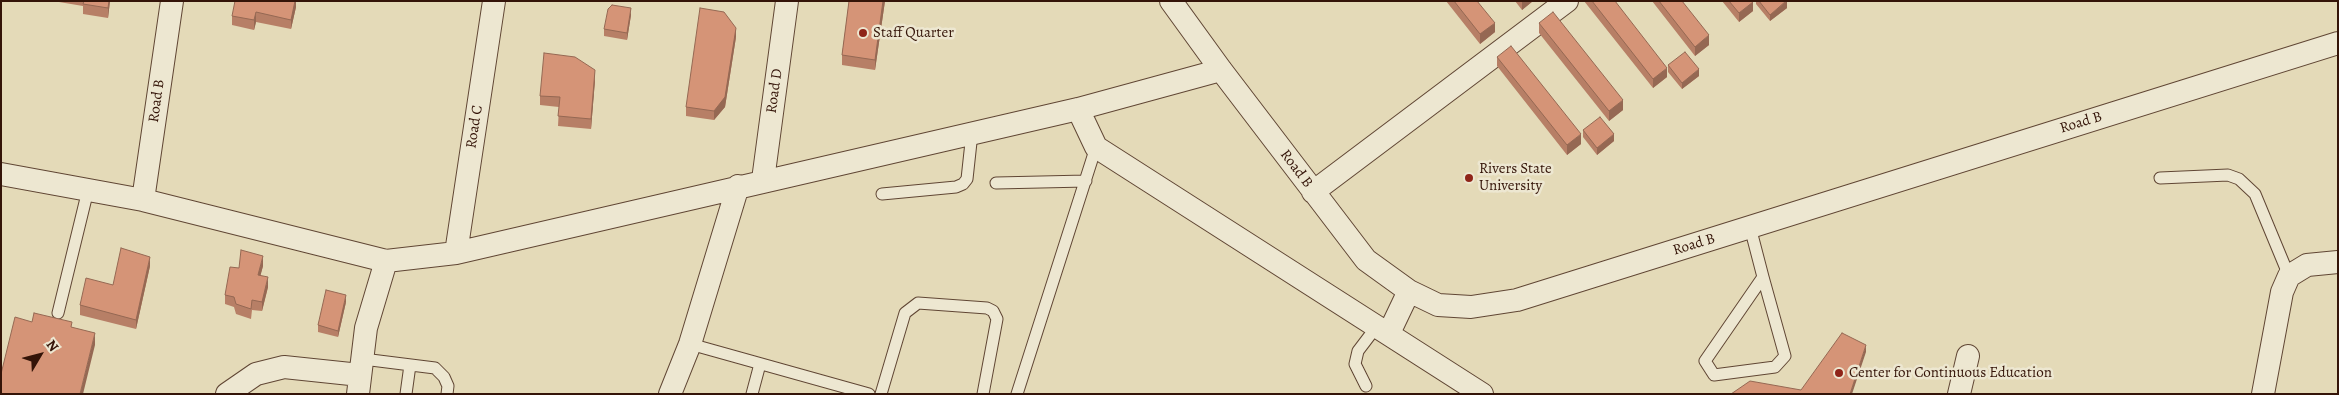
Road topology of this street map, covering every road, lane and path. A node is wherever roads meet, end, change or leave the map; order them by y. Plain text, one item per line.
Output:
1 (172, 1) edge
2 (494, 1) edge
3 (787, 1) edge
4 (1171, 1) edge
5 (1567, 1) edge
6 (2338, 43) edge
7 (1221, 70) junction
8 (1078, 109) junction
9 (972, 133) junction
10 (1096, 147) junction
11 (1, 174) edge
12 (2160, 178) dead end
13 (763, 180) junction
14 (1086, 181) junction
15 (996, 183) dead end
16 (738, 186) junction
17 (88, 190) junction
18 (1313, 192) junction
19 (882, 194) dead end
20 (143, 200) junction
21 (1750, 227) junction
22 (456, 252) junction
23 (386, 261) junction
24 (2338, 262) edge
25 (2289, 276) junction
26 (1763, 277) junction
27 (1409, 291) junction
28 (58, 314) dead end
29 (1383, 330) junction
30 (690, 344) junction
31 (1968, 356) dead end
32 (760, 364) junction
33 (410, 365) junction
34 (360, 376) edge
35 (1366, 386) dead end
36 (227, 394) edge
37 (406, 394) edge
38 (447, 394) edge
39 (670, 394) edge
40 (752, 394) edge
41 (869, 394) edge
42 (882, 394) edge
43 (982, 394) edge
44 (1017, 394) edge
45 (1482, 394) edge
46 (1959, 394) edge
47 (2264, 394) edge

1 - 20 street, Road B
2 - 22 street, Road C
3 - 13 street, Road D
4 - 7 street, Road B
5 - 18 street
6 - 21 street, Road B
7 - 8 street
7 - 18 street, Road B
8 - 9 street
8 - 10 street
9 - 13 street
9 - 19 lane
10 - 14 lane
10 - 29 street
11 - 17 street
12 - 25 lane
13 - 16 street
14 - 15 lane
14 - 44 lane
16 - 22 street
16 - 30 street
17 - 20 street
17 - 28 lane
18 - 27 street, Road B
20 - 23 street
21 - 26 lane
21 - 27 street, Road B
22 - 23 street
23 - 34 street
24 - 25 street
25 - 47 street
26 - 26 lane
27 - 29 street
29 - 35 lane
29 - 45 street
30 - 32 lane
30 - 39 street
31 - 46 street
32 - 40 lane
32 - 41 lane
33 - 34 lane
33 - 37 lane
33 - 38 lane
34 - 36 street
42 - 43 lane

